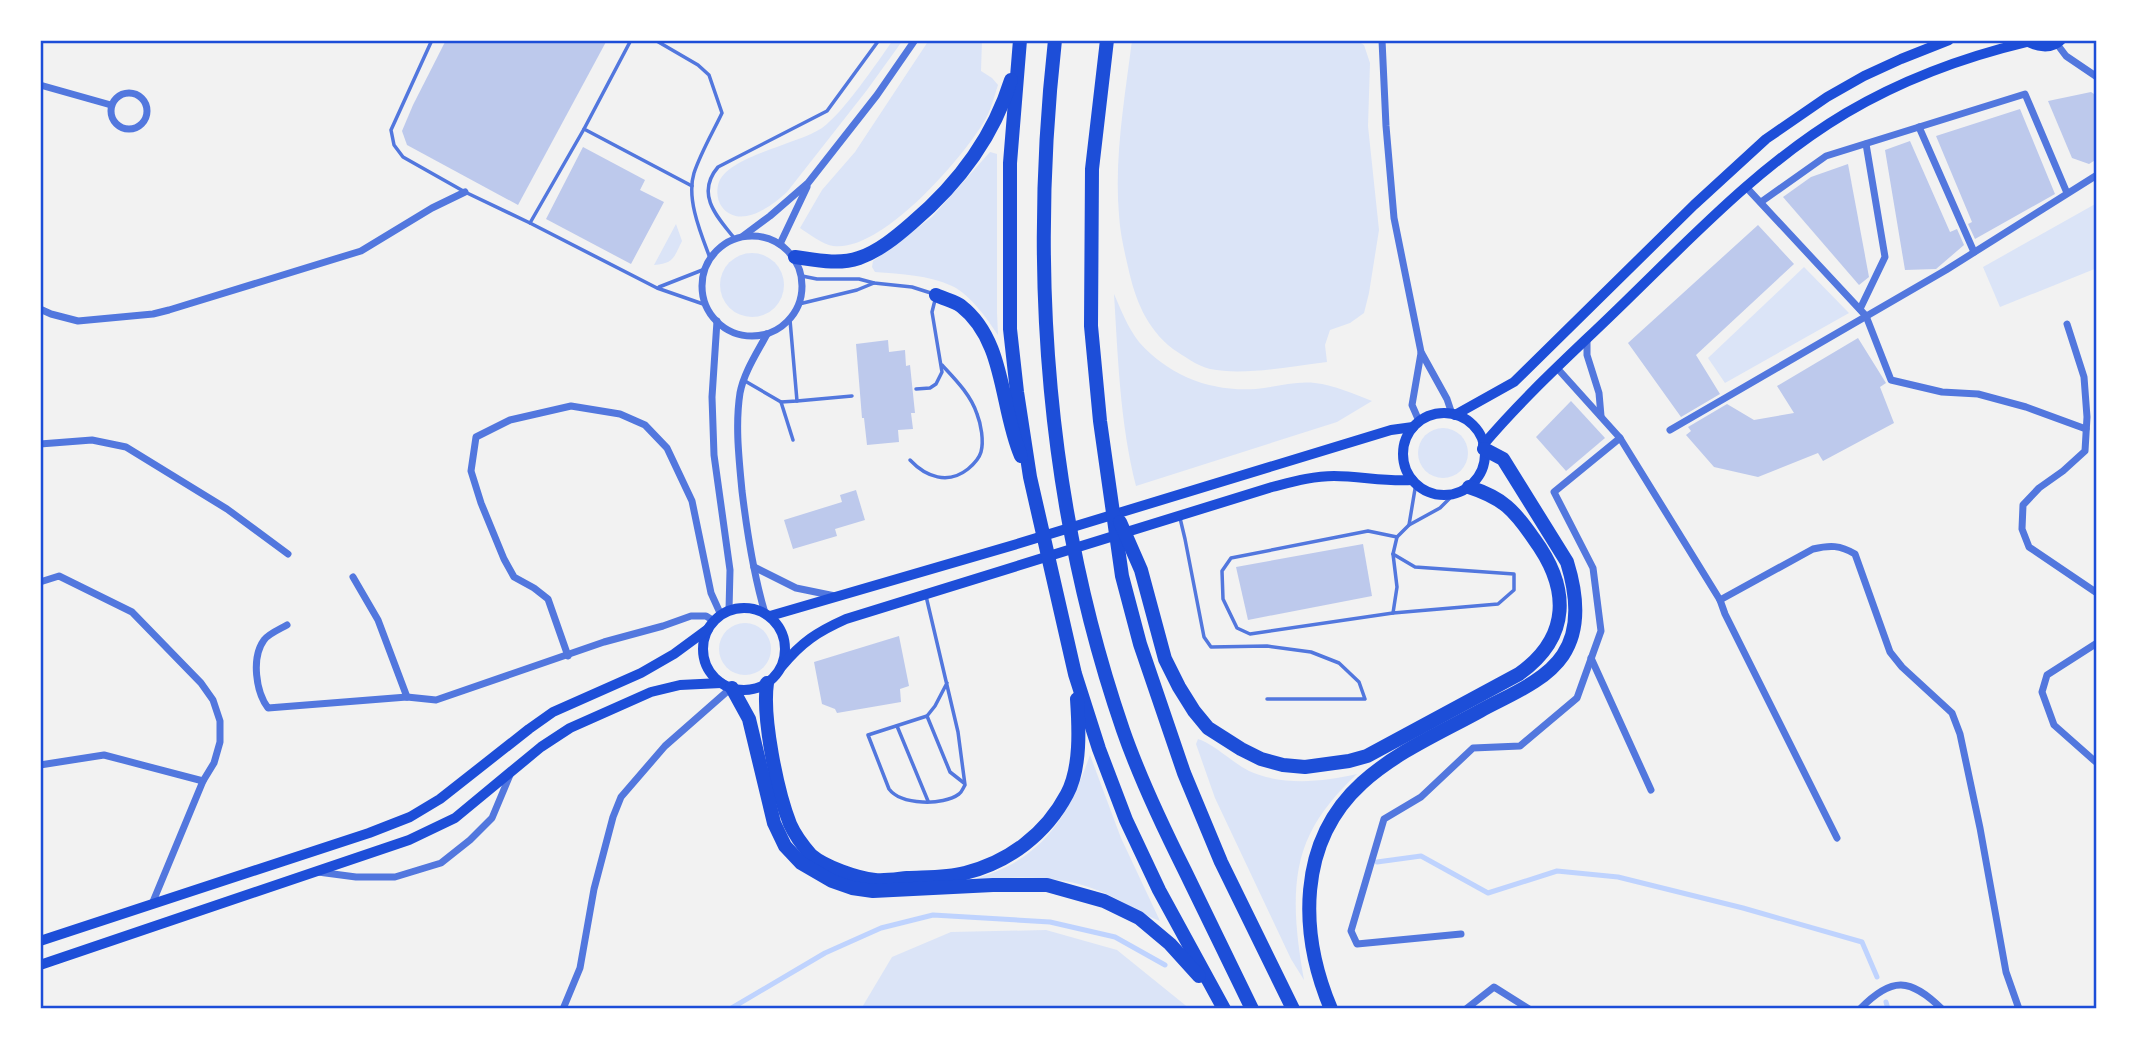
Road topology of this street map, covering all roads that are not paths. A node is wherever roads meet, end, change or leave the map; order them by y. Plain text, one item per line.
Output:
1 (432, 40) edge
2 (631, 40) edge
3 (655, 40) edge
4 (879, 40) edge
5 (915, 40) edge
6 (1020, 40) edge
7 (1055, 40) edge
8 (1107, 40) edge
9 (1382, 40) edge
10 (1950, 40) edge
11 (2026, 41) edge
12 (2059, 42) edge
13 (1019, 55) junction
14 (2097, 77) edge
15 (40, 85) edge
16 (111, 105) junction
17 (1919, 127) junction
18 (584, 129) junction
19 (1866, 144) junction
20 (2097, 175) edge
21 (808, 183) junction
22 (692, 186) junction
23 (1746, 187) junction
24 (464, 192) junction
25 (2067, 193) junction
26 (1761, 202) junction
27 (530, 223) junction
28 (738, 238) junction
29 (780, 244) junction
30 (1974, 252) junction
31 (795, 257) junction
32 (710, 258) junction
33 (705, 269) junction
34 (802, 276) junction
35 (874, 283) junction
36 (657, 288) junction
37 (936, 295) junction
38 (799, 304) junction
39 (706, 305) junction
40 (40, 309) edge
41 (1860, 309) junction
42 (1866, 316) junction
43 (790, 320) junction
44 (717, 321) junction
45 (2067, 324) dead end
46 (768, 334) junction
47 (1587, 339) junction
48 (1421, 352) junction
49 (941, 365) junction
50 (1557, 369) junction
51 (743, 380) junction
52 (916, 389) dead end
53 (852, 396) dead end
54 (797, 401) junction
55 (782, 402) junction
56 (1454, 414) junction
57 (1601, 417) junction
58 (1416, 424) junction
59 (2086, 429) junction
60 (1670, 430) dead end
61 (1620, 438) junction
62 (793, 440) dead end
63 (40, 444) edge
64 (1484, 447) junction
65 (910, 460) dead end
66 (1030, 477) junction
67 (1414, 482) junction
68 (1469, 487) junction
69 (1454, 494) junction
70 (1112, 503) junction
71 (1179, 516) junction
72 (1409, 525) junction
73 (1397, 537) junction
74 (288, 554) dead end
75 (1393, 554) junction
76 (754, 567) junction
77 (353, 577) dead end
78 (40, 582) edge
79 (2097, 593) edge
80 (926, 594) junction
81 (839, 597) junction
82 (1720, 600) junction
83 (1393, 613) junction
84 (768, 614) junction
85 (718, 619) junction
86 (287, 625) dead end
87 (2097, 643) edge
88 (568, 656) junction
89 (1591, 658) junction
90 (782, 666) junction
91 (1075, 674) junction
92 (767, 683) junction
93 (947, 683) junction
94 (728, 687) junction
95 (407, 697) junction
96 (1267, 699) dead end
97 (927, 716) junction
98 (897, 726) junction
99 (2097, 763) edge
100 (40, 765) edge
101 (512, 771) junction
102 (203, 781) junction
103 (965, 785) junction
104 (1651, 790) dead end
105 (928, 802) junction
106 (1837, 838) dead end
107 (317, 872) junction
108 (152, 904) junction
109 (1461, 934) dead end
110 (40, 941) edge
111 (40, 965) edge
112 (1215, 992) junction
113 (563, 1009) edge
114 (1224, 1009) edge
115 (1252, 1009) edge
116 (1293, 1009) edge
117 (1331, 1009) edge
118 (1466, 1009) edge
119 (1529, 1009) edge
120 (1860, 1009) edge
121 (1942, 1009) edge
122 (2019, 1009) edge

1 - 24 lane
2 - 18 lane
3 - 22 lane
4 - 28 lane
5 - 21 street
6 - 13 highway
7 - 115 highway
8 - 70 highway
9 - 48 street
10 - 56 main road
11 - 12 main road
11 - 23 main road
12 - 14 street
13 - 31 highway
13 - 66 highway
15 - 16 street
16 - 16 street
17 - 19 street
17 - 25 street
17 - 30 street
18 - 22 lane
18 - 27 lane
19 - 26 street
19 - 41 street
20 - 25 street
21 - 28 street
21 - 29 street
22 - 32 lane
23 - 26 street
23 - 47 main road
24 - 27 lane
24 - 40 street
25 - 30 street
26 - 41 street
27 - 36 lane
28 - 29 street
28 - 32 street
29 - 31 street
30 - 42 street
31 - 34 street
32 - 33 street
33 - 36 lane
33 - 39 street
34 - 35 lane
34 - 38 street
35 - 37 lane
35 - 38 lane
36 - 39 lane
37 - 49 lane
37 - 66 highway
38 - 43 street
39 - 44 street
41 - 42 street
42 - 59 street
42 - 60 street
43 - 46 street
43 - 54 lane
44 - 46 street
44 - 85 street
45 - 59 street
46 - 51 street
47 - 50 main road
47 - 57 street
48 - 56 street
48 - 58 street
49 - 52 lane
49 - 65 lane
50 - 57 street
50 - 64 main road
51 - 55 lane
51 - 76 street
53 - 54 lane
54 - 55 lane
55 - 62 lane
56 - 58 main road
56 - 64 main road
57 - 61 street
58 - 67 main road
58 - 81 main road
59 - 79 street
61 - 82 street
61 - 89 street
63 - 74 street
64 - 68 main road
64 - 117 highway
66 - 91 highway
67 - 69 main road
67 - 71 main road
67 - 72 lane
68 - 69 main road
68 - 70 highway
69 - 72 lane
70 - 116 highway
71 - 80 main road
71 - 96 lane
72 - 73 lane
73 - 75 lane
73 - 83 lane
75 - 83 lane
75 - 83 lane
76 - 81 street
76 - 84 street
77 - 95 street
78 - 102 street
80 - 90 main road
80 - 93 lane
81 - 84 main road
82 - 106 street
82 - 122 street
84 - 85 main road
84 - 90 main road
85 - 88 street
85 - 88 street
85 - 94 main road
85 - 108 main road
86 - 95 street
87 - 99 street
88 - 95 street
89 - 104 street
89 - 109 street
90 - 92 main road
91 - 92 highway
91 - 112 highway
92 - 94 main road
93 - 97 lane
93 - 103 lane
94 - 101 main road
94 - 112 highway
94 - 113 street
97 - 98 lane
97 - 103 lane
98 - 105 lane
98 - 105 lane
100 - 102 street
101 - 107 main road
101 - 107 street
102 - 108 street
103 - 105 lane
107 - 111 main road
108 - 110 main road
112 - 114 highway
118 - 119 street
120 - 121 street

